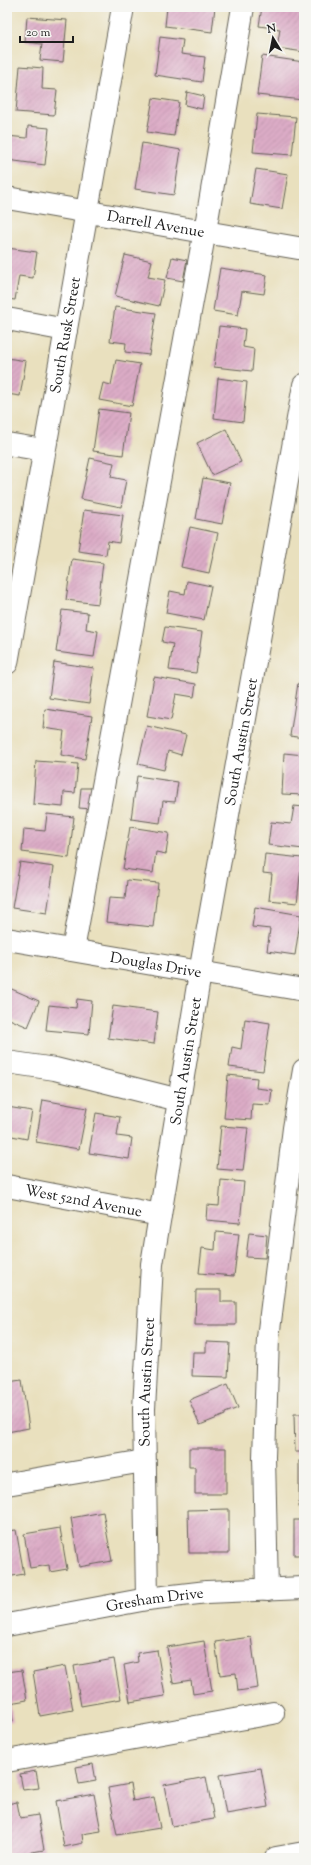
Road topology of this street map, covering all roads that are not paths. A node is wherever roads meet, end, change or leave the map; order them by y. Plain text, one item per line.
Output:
1 (123, 7) edge
2 (243, 7) edge
3 (7, 198) edge
4 (87, 211) junction
5 (205, 232) junction
6 (304, 250) edge
7 (7, 319) edge
8 (66, 330) junction
9 (304, 385) edge
10 (7, 444) edge
11 (44, 450) junction
12 (16, 565) edge
13 (7, 663) edge
14 (7, 939) edge
15 (73, 950) junction
16 (200, 973) junction
17 (304, 990) edge
18 (7, 1062) edge
19 (304, 1070) edge
20 (179, 1100) junction
21 (7, 1186) edge
22 (160, 1215) junction
23 (144, 1461) junction
24 (7, 1484) edge
25 (304, 1588) edge
26 (267, 1590) junction
27 (147, 1600) junction
28 (7, 1625) edge
29 (273, 1713) dead end
30 (7, 1761) edge

1 - 4 street, South Rusk Street
2 - 5 street
3 - 4 street, Darrell Avenue
4 - 5 street, Darrell Avenue
4 - 8 street, South Rusk Street
5 - 6 street, Darrell Avenue
5 - 15 street
7 - 8 street
8 - 11 street, South Rusk Street
9 - 16 street, South Austin Street
10 - 11 street
11 - 12 street, South Rusk Street
12 - 13 street, South Rusk Street
14 - 15 street, Douglas Drive
15 - 16 street, Douglas Drive
16 - 17 street, Douglas Drive
16 - 20 street, South Austin Street
18 - 20 street
19 - 26 street
20 - 22 street, South Austin Street
21 - 22 street, West 52nd Avenue
22 - 23 street, South Austin Street
23 - 24 street
23 - 27 street, South Austin Street
25 - 26 street, Gresham Drive
26 - 27 street, Gresham Drive
27 - 28 street, Gresham Drive
29 - 30 street

